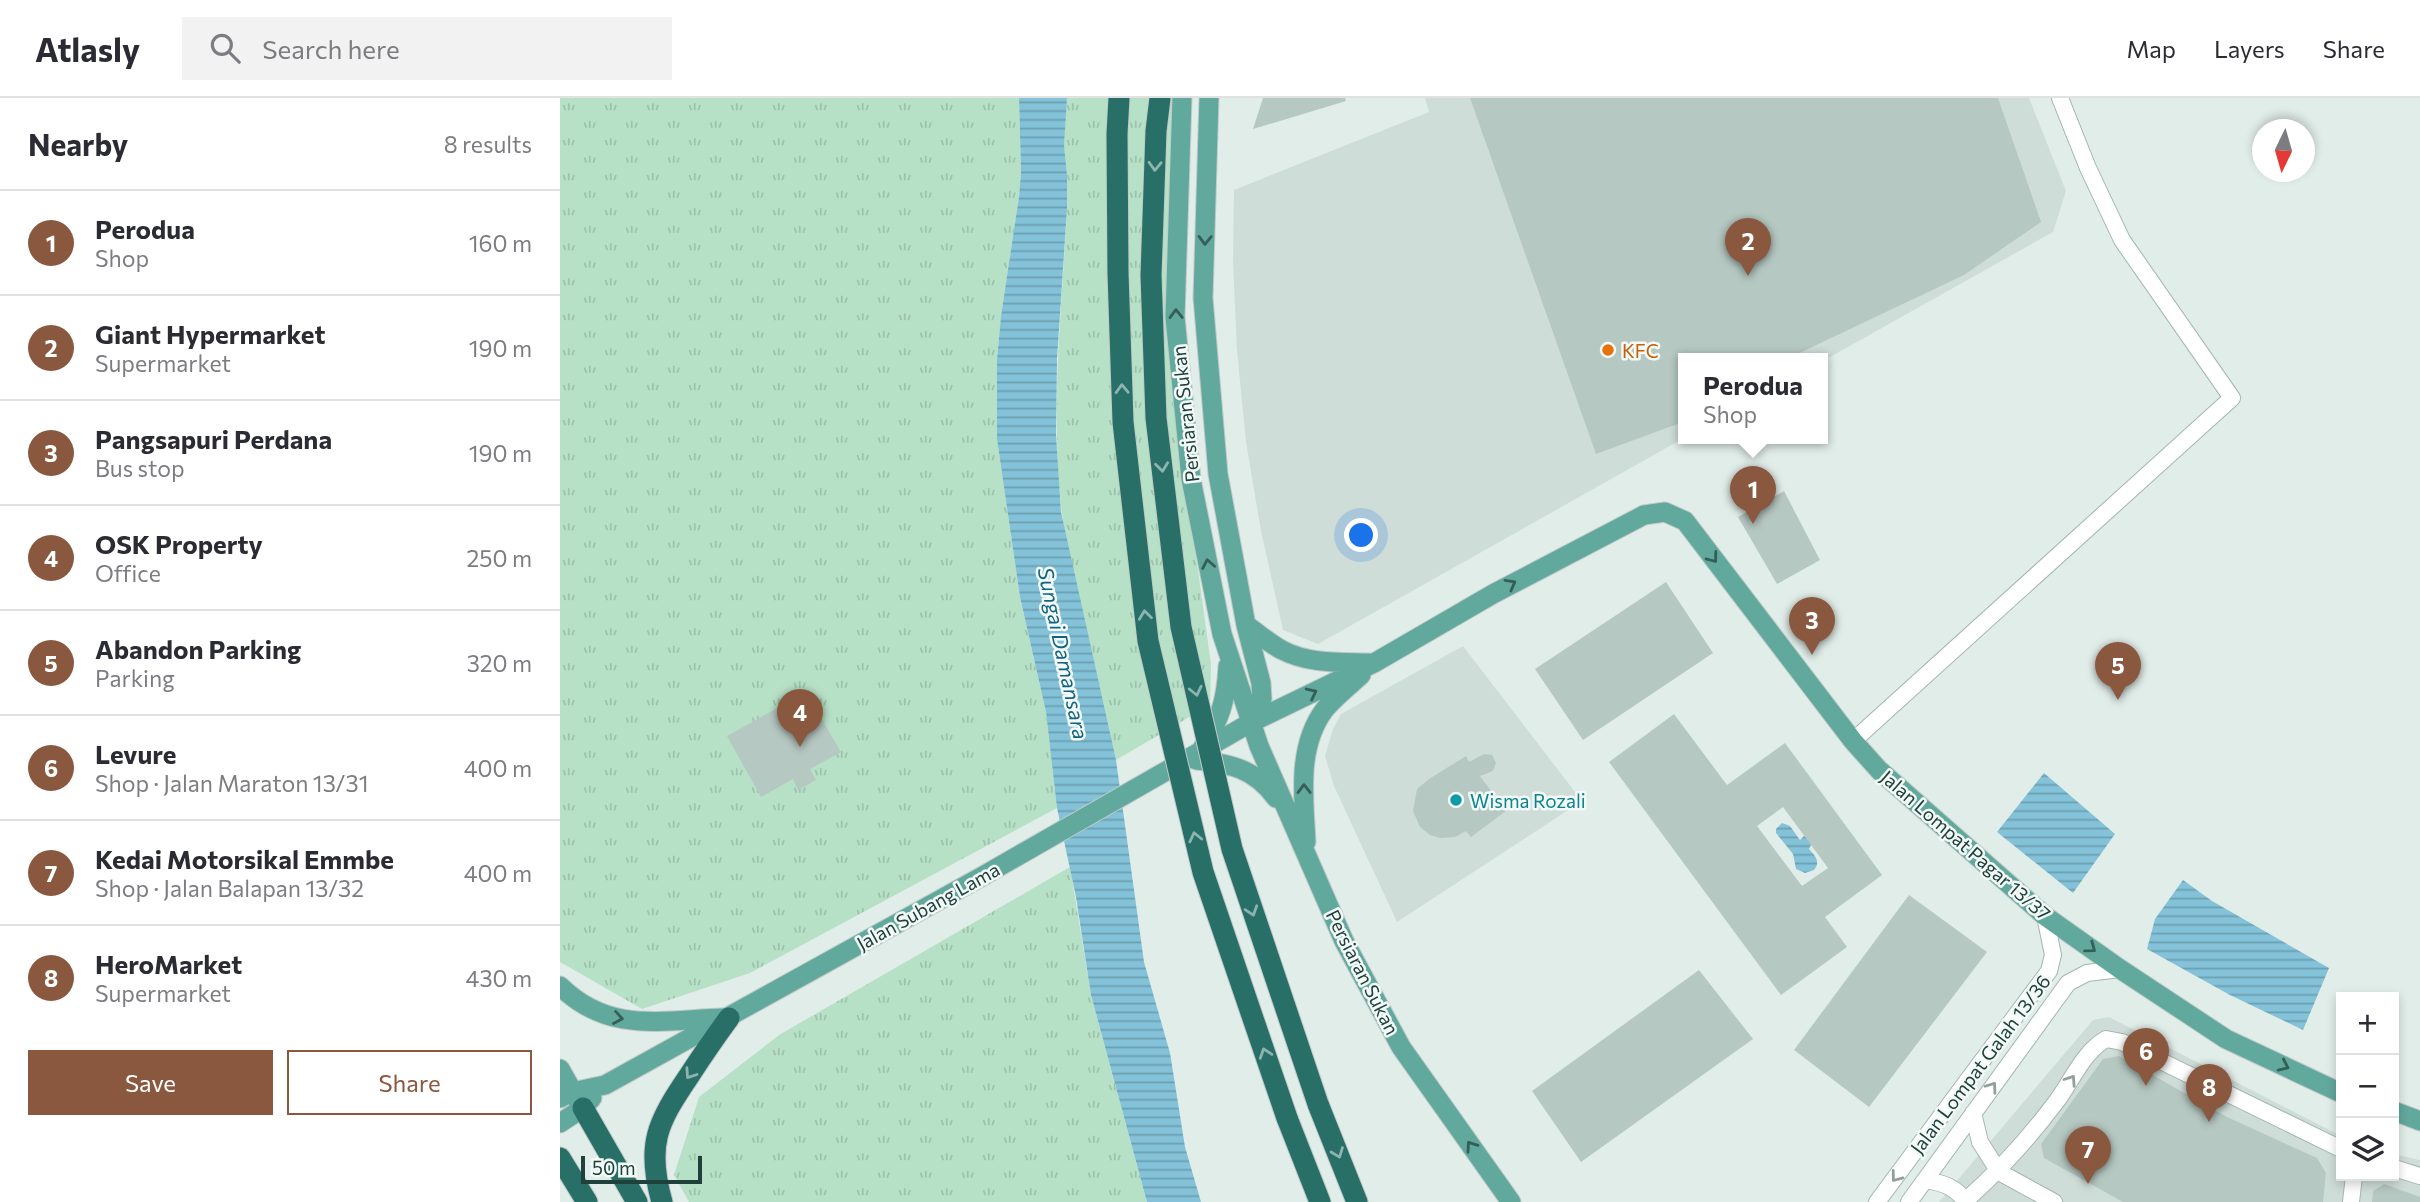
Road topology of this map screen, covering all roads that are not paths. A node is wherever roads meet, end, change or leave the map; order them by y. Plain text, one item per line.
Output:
1 (1119, 98) edge
2 (1160, 98) edge
3 (1182, 98) edge
4 (1209, 98) edge
5 (2060, 98) edge
6 (1246, 625) junction
7 (1228, 654) junction
8 (1374, 663) junction
9 (1250, 723) junction
10 (1853, 741) junction
11 (1194, 755) junction
12 (1289, 815) junction
13 (1307, 857) junction
14 (2045, 916) junction
15 (2120, 969) junction
16 (560, 986) edge
17 (729, 1018) junction
18 (560, 1069) edge
19 (2336, 1091) edge
20 (572, 1099) edge
21 (1973, 1113) junction
22 (2399, 1113) edge
23 (2420, 1121) edge
24 (560, 1123) edge
25 (2336, 1147) edge
26 (560, 1158) edge
27 (2399, 1170) edge
28 (1998, 1172) junction
29 (2420, 1176) edge
30 (1926, 1180) junction
31 (2353, 1181) edge
32 (1966, 1201) edge
33 (587, 1202) edge
34 (637, 1202) edge
35 (662, 1202) edge
36 (1320, 1202) edge
37 (1357, 1202) edge
38 (1511, 1202) edge
39 (1877, 1202) edge
40 (1909, 1202) edge
41 (2054, 1202) edge
42 (2351, 1202) edge

36 -> 1 highway, bridge
2 -> 37 highway, bridge
7 -> 3 main road, Persiaran Sukan
4 -> 6 main road, Persiaran Sukan
5 - 10 street
6 - 8 main road
6 - 9 main road, Persiaran Sukan
7 - 9 main road, Persiaran Sukan
7 - 11 main road
9 -> 8 main road, Jalan Subang Lama
8 -> 10 main road, Jalan Lompat Pagar 13/37
13 -> 8 main road
9 - 11 main road, Jalan Subang Lama
9 - 12 main road, Persiaran Sukan
10 - 14 main road, Jalan Lompat Pagar 13/37
11 - 12 main road
11 - 17 main road, Jalan Subang Lama
12 - 13 main road, Persiaran Sukan
38 -> 13 main road, Persiaran Sukan
14 -> 15 main road, Jalan Lompat Pagar 13/37
14 -> 39 street, Jalan Lompat Galah 13/36
15 -> 19 main road, Jalan Lompat Pagar 13/37
21 -> 15 street, Jalan Lompat Galah 13/36
16 -> 17 main road
17 - 20 main road, Jalan Subang Lama
17 -> 35 highway
18 - 20 main road
20 - 24 main road, Jalan Subang Lama
20 - 34 highway
21 - 28 street
21 - 30 street, Jalan Lompat Galah 13/36
22 - 23 main road
28 -> 25 street
26 - 33 highway
27 - 29 street
28 - 32 street
28 - 41 street
30 - 32 street
30 - 40 street, Jalan Lompat Galah 13/36
31 - 42 street

